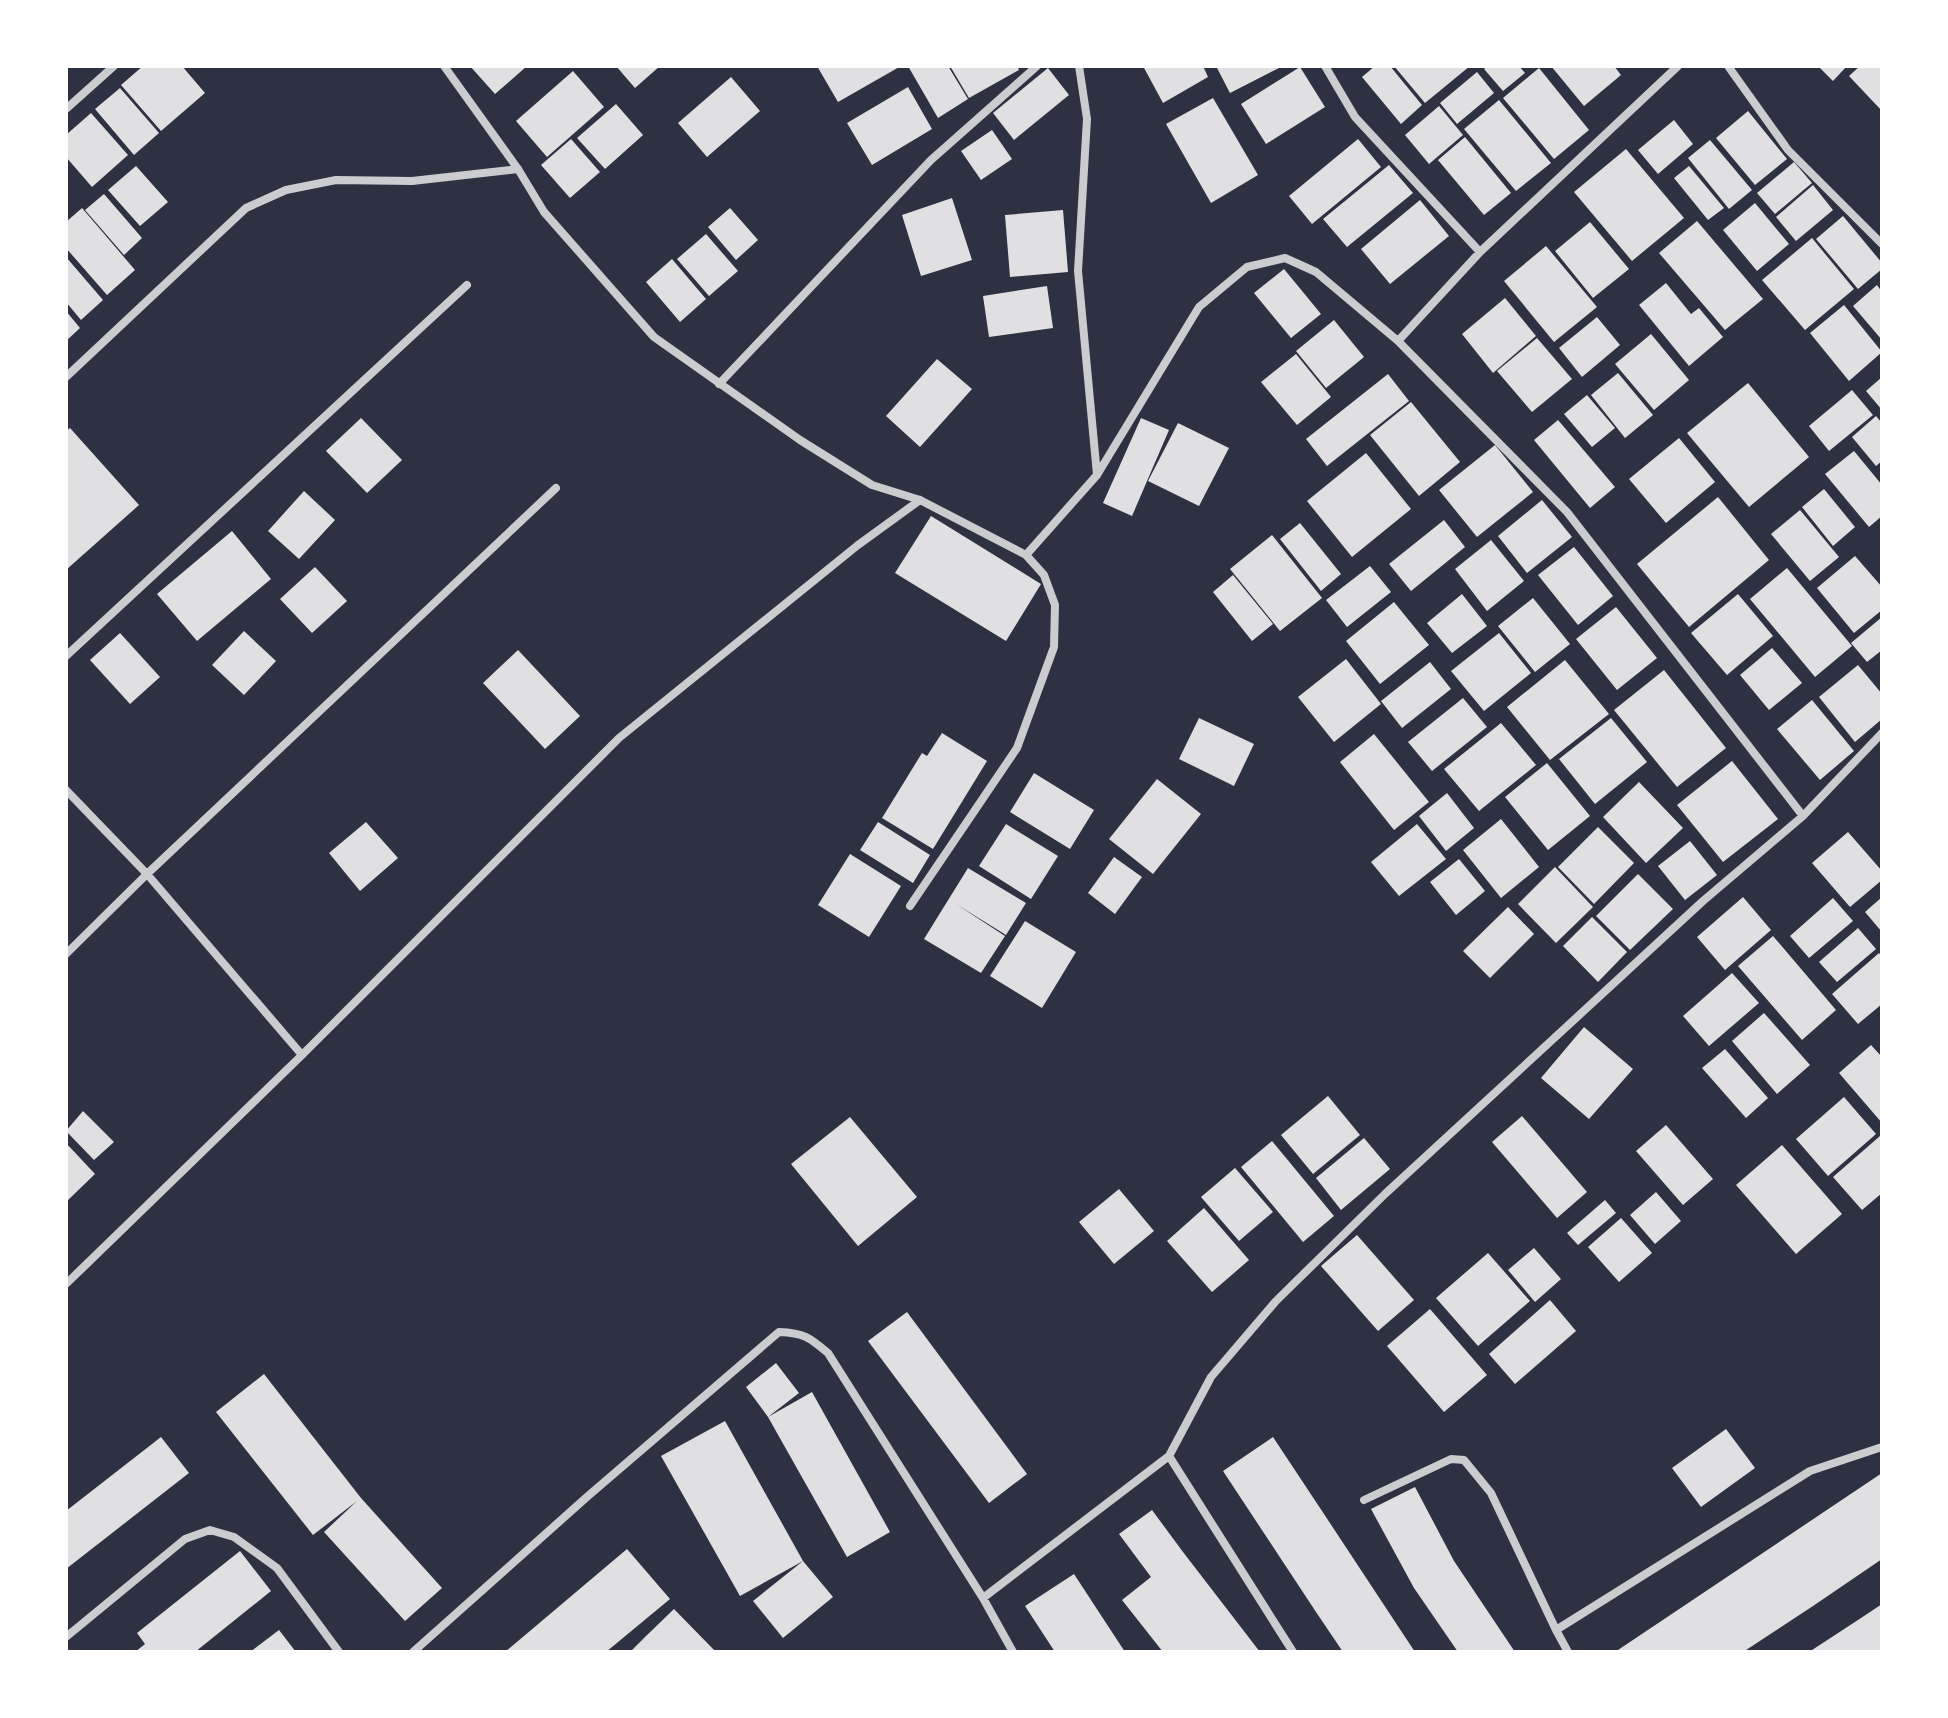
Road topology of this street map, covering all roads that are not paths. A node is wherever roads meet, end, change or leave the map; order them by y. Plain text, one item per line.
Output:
1 (114, 66) edge
2 (444, 66) edge
3 (1037, 66) edge
4 (1079, 66) edge
5 (1325, 66) edge
6 (1678, 66) edge
7 (1728, 66) edge
8 (66, 109) edge
9 (518, 169) junction
10 (1882, 244) edge
11 (1480, 252) junction
12 (467, 285) dead end
13 (1398, 341) junction
14 (66, 377) edge
15 (719, 384) junction
16 (1097, 475) junction
17 (556, 488) dead end
18 (920, 500) junction
19 (1026, 555) junction
20 (66, 656) edge
21 (1882, 733) edge
22 (66, 790) edge
23 (1803, 816) junction
24 (147, 874) junction
25 (910, 906) dead end
26 (66, 954) edge
27 (302, 1055) junction
28 (66, 1284) edge
29 (1882, 1447) edge
30 (1169, 1456) junction
31 (1364, 1500) dead end
32 (983, 1598) junction
33 (1556, 1630) junction
34 (66, 1637) edge
35 (339, 1652) edge
36 (413, 1652) edge
37 (1013, 1652) edge
38 (1293, 1652) edge
39 (1568, 1652) edge

1 - 8 street
2 - 9 street
3 - 15 street
4 - 16 street
5 - 11 street
6 - 11 street
7 - 10 street
9 - 14 street
9 - 15 street
11 - 13 street
12 - 20 street
13 - 16 street
13 - 23 street
15 - 18 street
16 - 19 street
17 - 24 street
18 - 19 street
18 - 27 street
19 - 25 street
21 - 23 street
22 - 24 street
23 - 30 street
24 - 26 street
24 - 27 street
27 - 28 street
29 - 33 street
30 - 32 street
30 - 38 street
31 - 33 street
32 - 36 street
32 - 37 street
33 - 39 street
34 - 35 street

